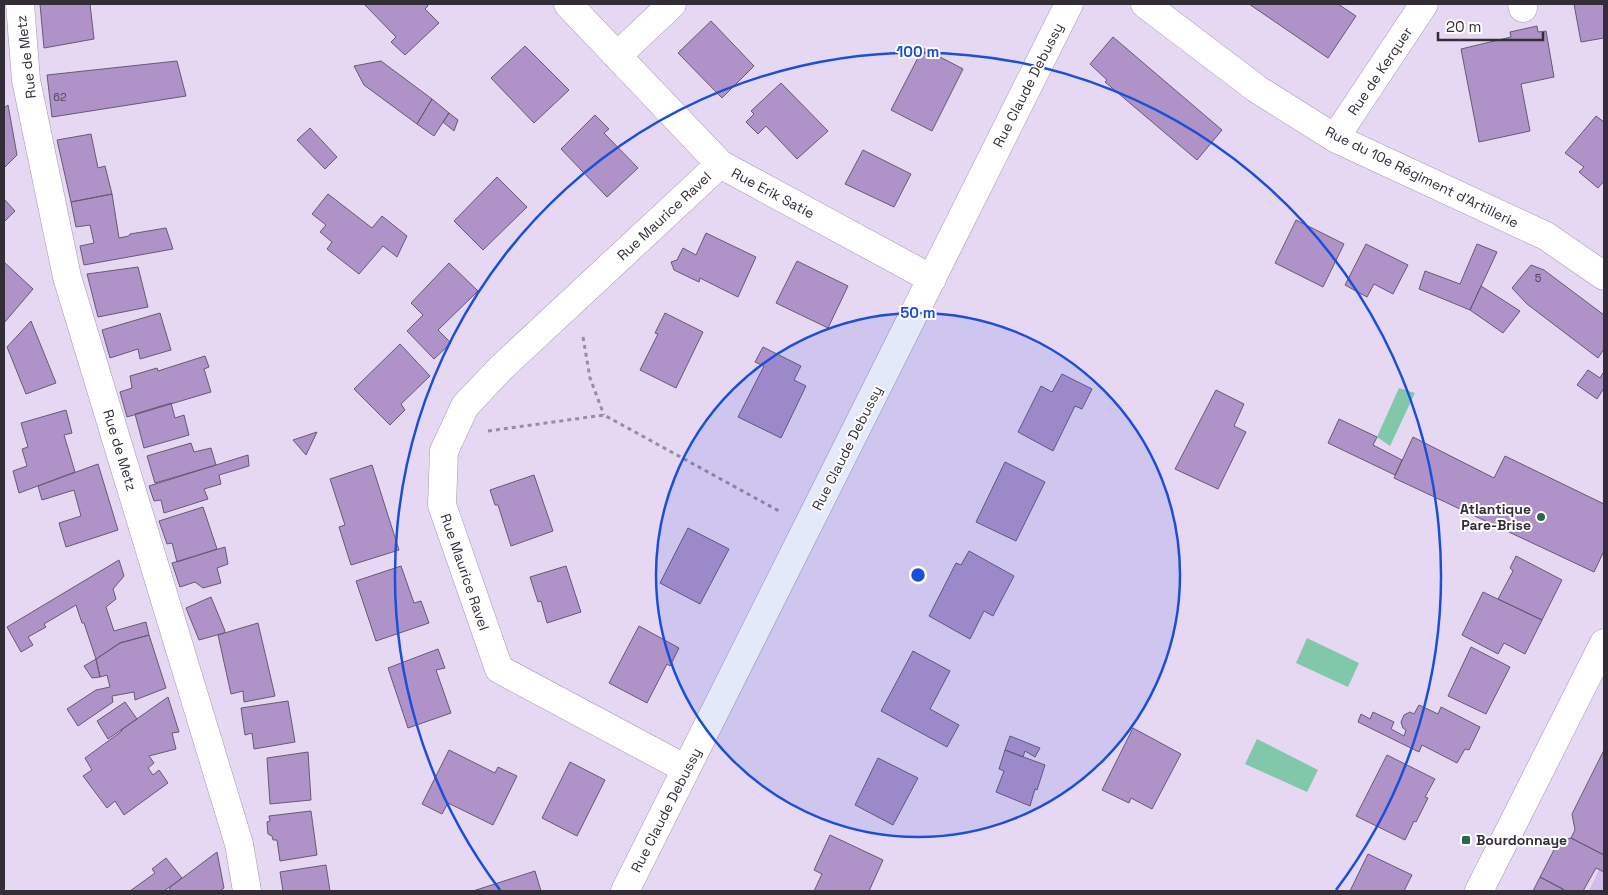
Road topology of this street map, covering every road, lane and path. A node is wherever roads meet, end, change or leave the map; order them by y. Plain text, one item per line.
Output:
1 (20, 4) edge
2 (568, 4) edge
3 (672, 4) edge
4 (1069, 4) edge
5 (1145, 4) edge
6 (1424, 4) edge
7 (617, 56) junction
8 (1335, 138) junction
9 (720, 164) junction
10 (1604, 276) edge
11 (932, 279) junction
12 (576, 298) junction
13 (604, 415) junction
14 (451, 437) junction
15 (808, 526) junction
16 (1604, 643) edge
17 (686, 769) junction
18 (247, 891) edge
19 (625, 891) edge
20 (1479, 891) edge

1 - 18 street, Rue de Metz
2 - 7 street, Rue Erik Satie
3 - 7 street
4 - 11 street, Rue Claude Debussy
5 - 8 street, Rue du 10e Régiment d'Artillerie
6 - 8 street, Rue de Kerquer
7 - 9 street, Rue Erik Satie
8 - 10 street, Rue du 10e Régiment d'Artillerie
9 - 11 street, Rue Erik Satie
9 - 12 street, Rue Maurice Ravel
11 - 15 street, Rue Claude Debussy
12 - 13 path
12 - 14 street, Rue Maurice Ravel
13 - 14 path
13 - 15 path
14 - 17 street, Rue Maurice Ravel
15 - 17 street, Rue Claude Debussy
16 - 20 street
17 - 19 street, Rue Claude Debussy

